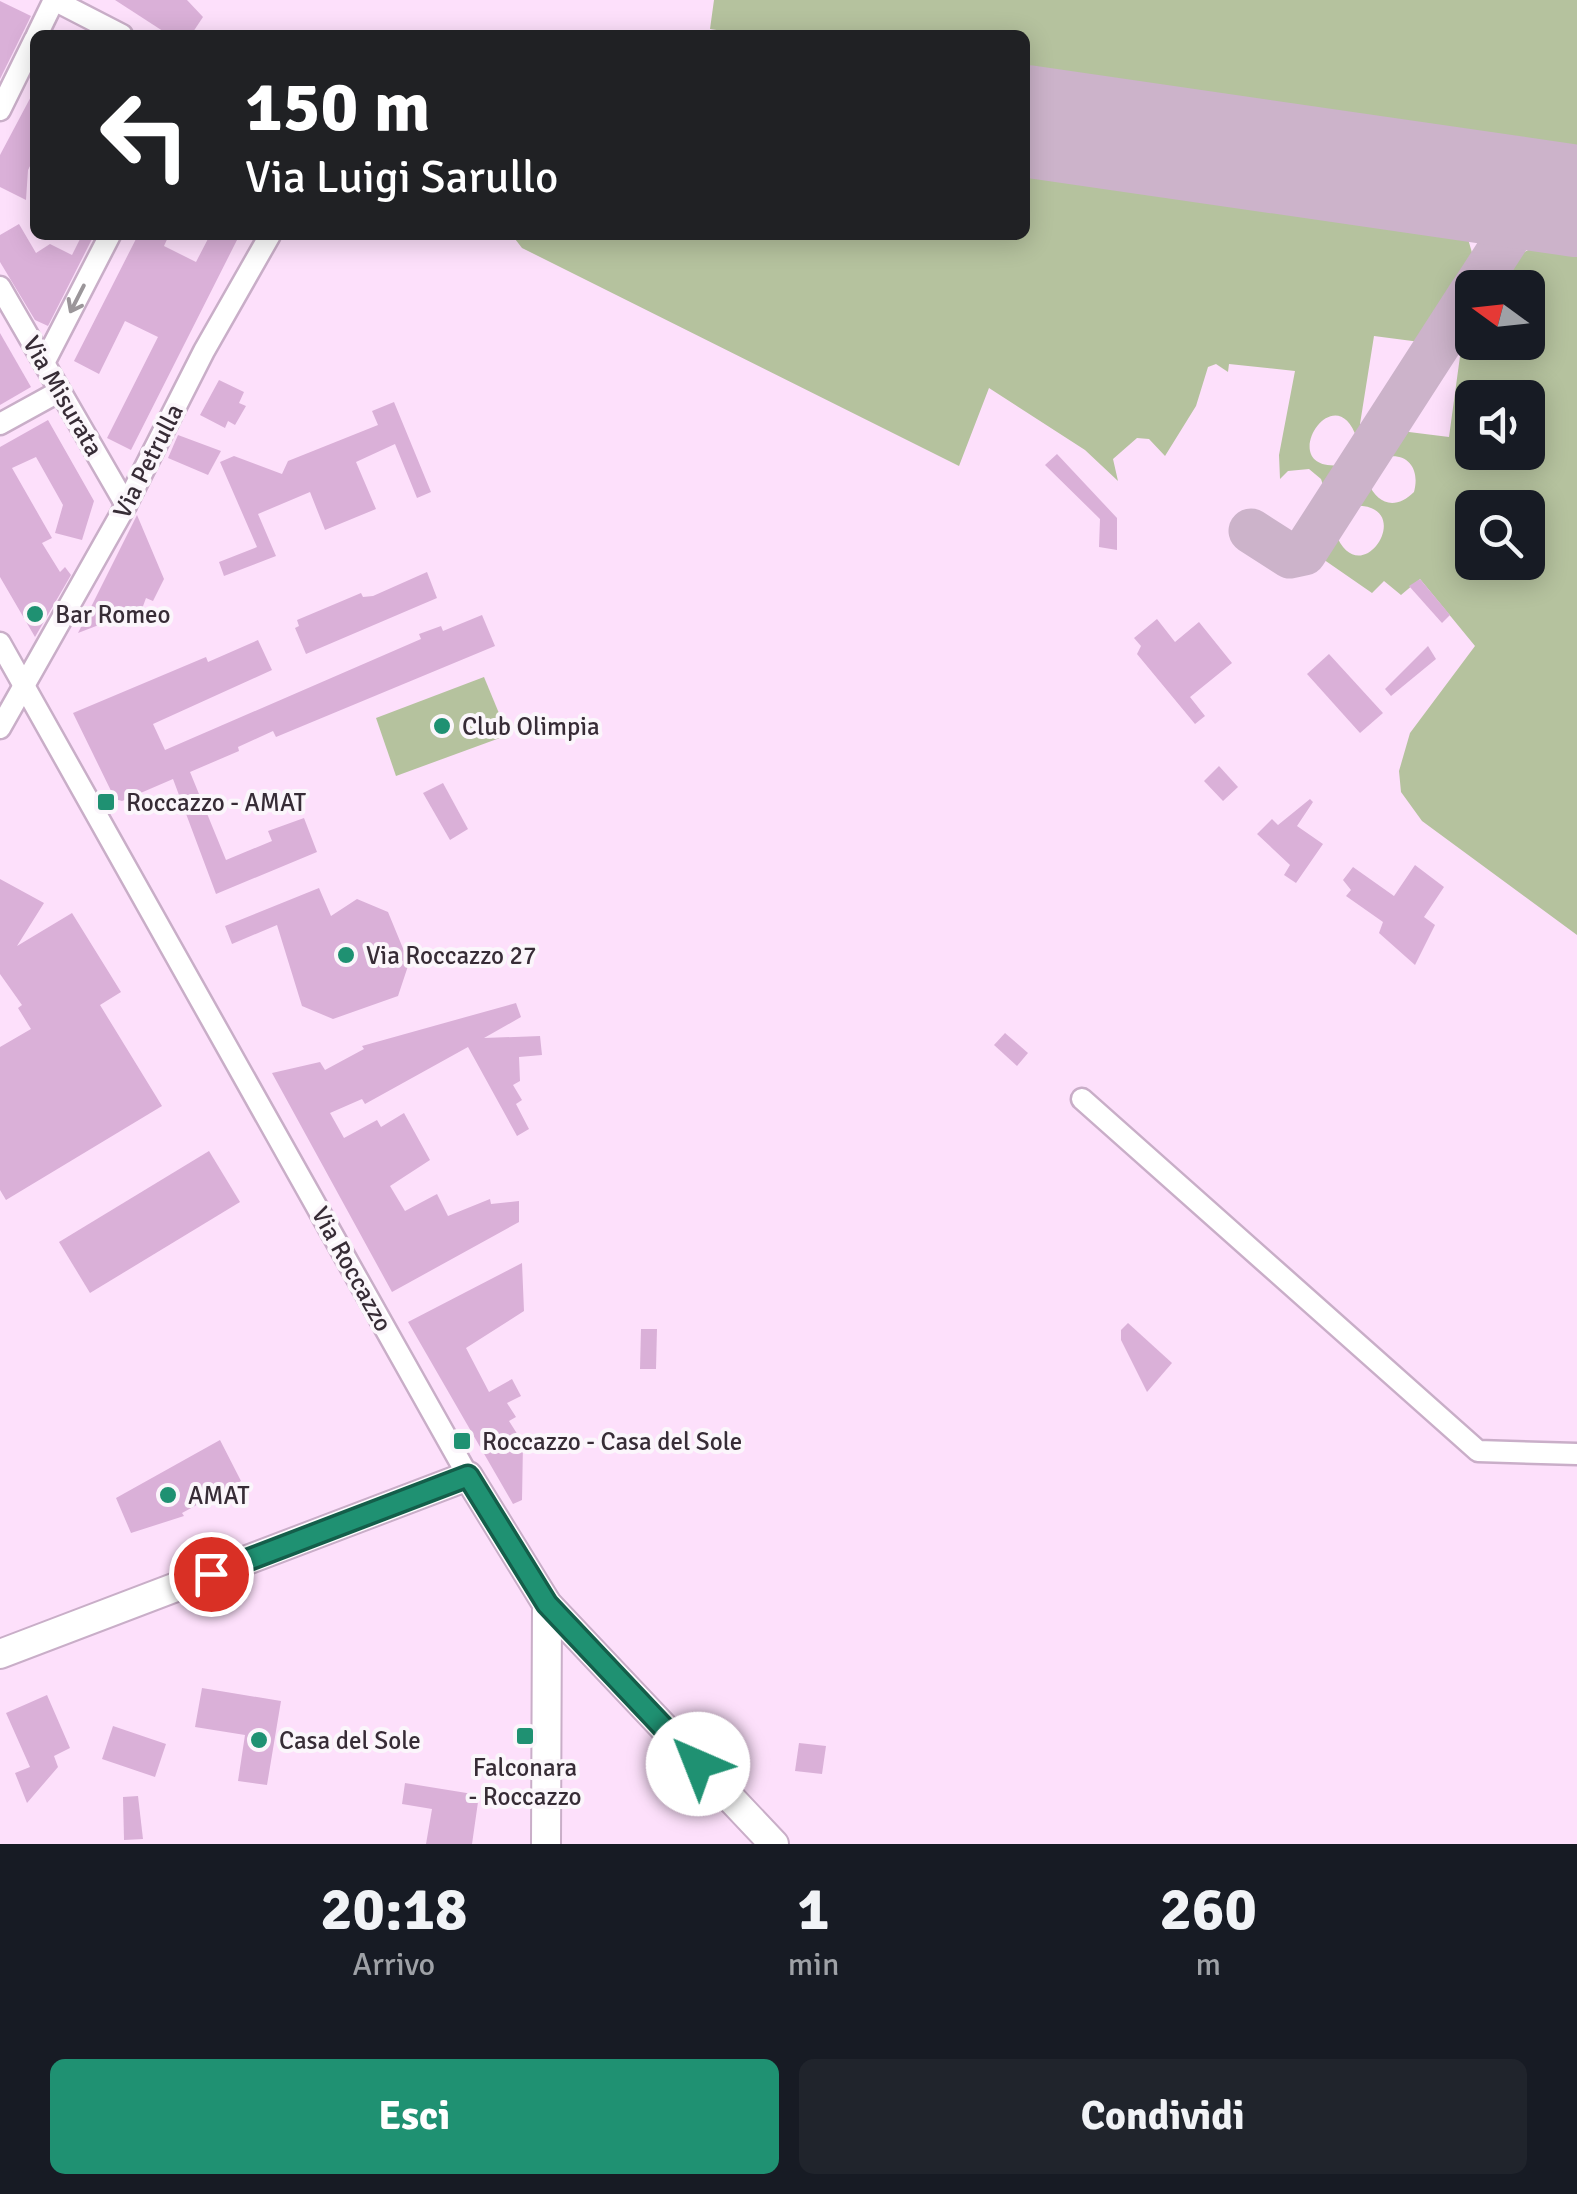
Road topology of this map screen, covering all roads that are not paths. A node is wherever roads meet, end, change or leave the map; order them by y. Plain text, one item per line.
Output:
1 (54, 0) edge
2 (39, 30) edge
3 (112, 30) edge
4 (30, 49) edge
5 (0, 110) edge
6 (107, 240) edge
7 (267, 240) edge
8 (0, 288) edge
9 (44, 364) junction
10 (60, 391) junction
11 (0, 424) edge
12 (126, 504) junction
13 (0, 642) edge
14 (24, 686) junction
15 (0, 728) edge
16 (1082, 1099) dead end
17 (1577, 1454) edge
18 (468, 1476) junction
19 (547, 1604) junction
20 (0, 1654) edge
21 (546, 1844) edge
22 (774, 1844) edge

1 - 2 street
1 - 3 street
4 - 5 street
6 -> 9 street
7 - 12 street, Via Petrulla
8 - 9 street, Via Misurata
9 - 10 street, Via Misurata
10 - 11 street
10 - 12 street, Via Misurata
12 - 14 street, Via Petrulla
13 - 14 street, Via Roccazzo
14 - 15 street, Via Petrulla
14 - 18 street, Via Roccazzo
16 - 17 street
18 - 19 street, Via Roccazzo
18 - 20 street
19 - 21 street
19 - 22 street, Via Roccazzo

